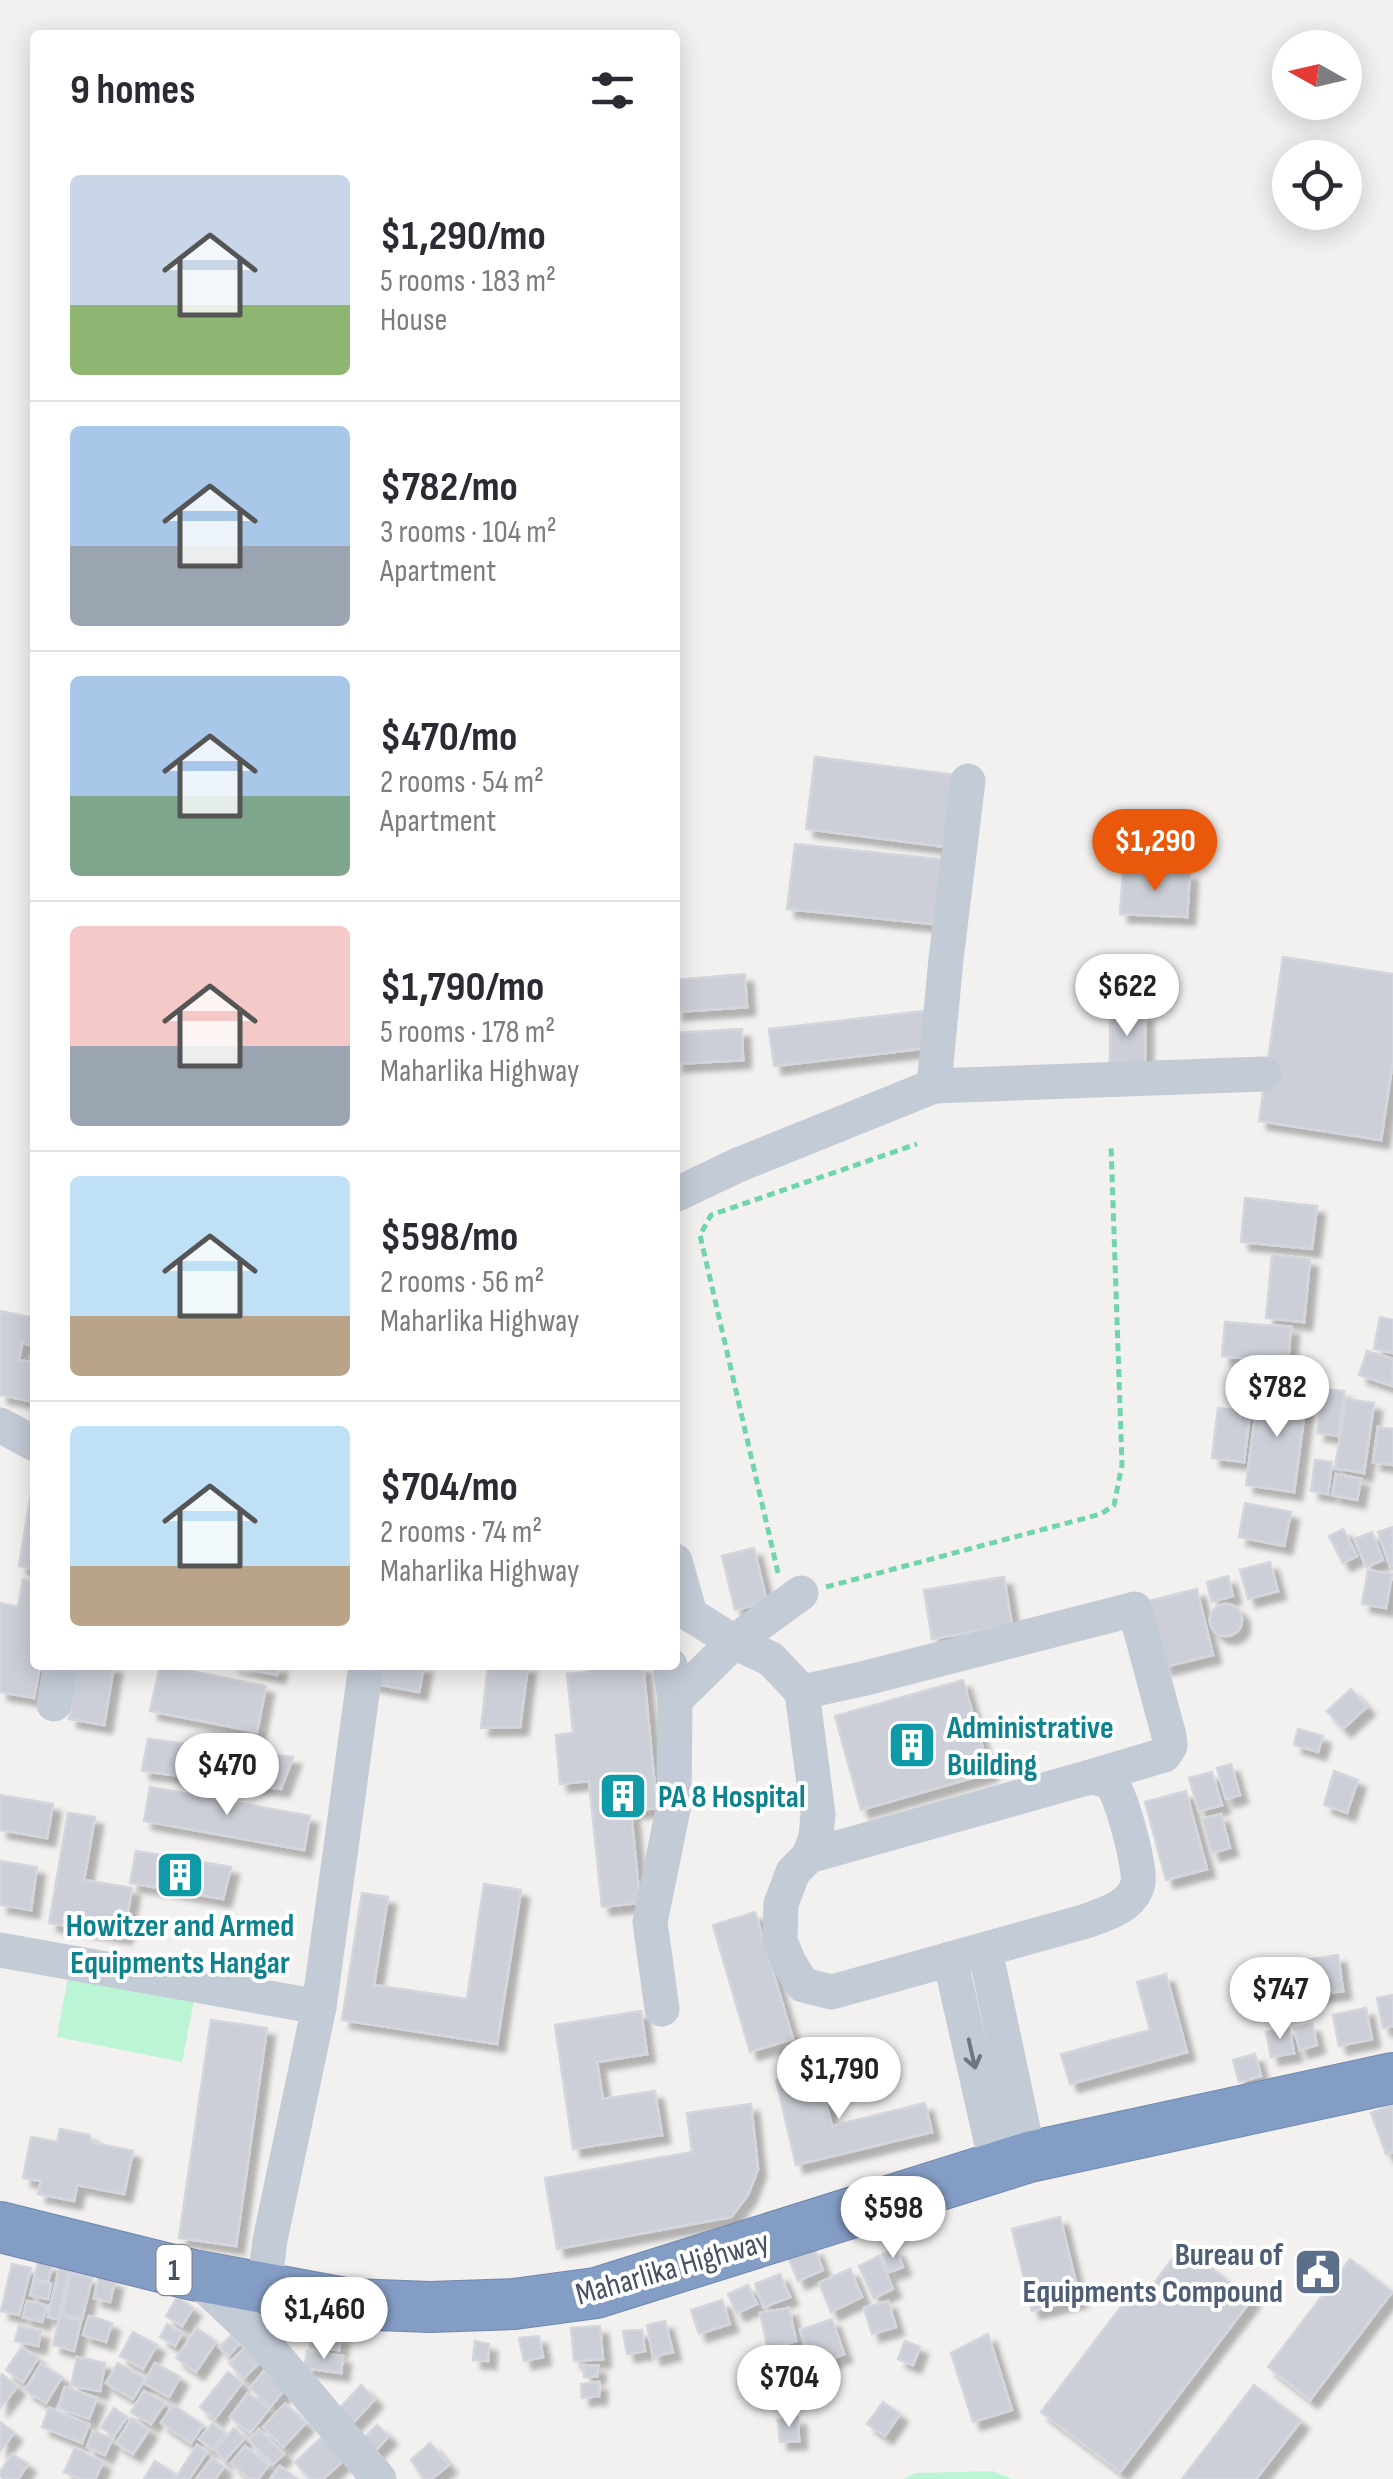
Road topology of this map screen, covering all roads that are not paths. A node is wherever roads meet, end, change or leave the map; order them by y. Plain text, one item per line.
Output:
1 (968, 781) dead end
2 (1264, 1074) dead end
3 (934, 1086) junction
4 (680, 1193) edge
5 (0, 1425) edge
6 (30, 1441) edge
7 (802, 1593) road end
8 (683, 1610) edge
9 (734, 1642) junction
10 (60, 1670) edge
11 (365, 1670) edge
12 (671, 1670) edge
13 (802, 1692) junction
14 (675, 1700) junction
15 (54, 1704) dead end
16 (1090, 1776) junction
17 (809, 1856) junction
18 (0, 1950) edge
19 (984, 1950) junction
20 (950, 1959) junction
21 (318, 2007) junction
22 (662, 2009) dead end
23 (1393, 2078) edge
24 (1013, 2162) junction
25 (0, 2227) edge
26 (194, 2274) junction
27 (276, 2289) junction
28 (260, 2338) junction
29 (379, 2479) edge

1 - 3 street
2 - 3 street
3 - 4 street
5 - 6 street
7 - 9 street
8 - 9 street
9 - 13 street
9 - 14 street
10 - 15 street
11 - 21 street
12 - 14 street
13 - 16 street
13 - 17 street
14 - 22 street
16 - 17 street
16 - 19 street
17 - 20 street
18 - 21 street
19 - 20 street
19 - 24 street
20 -> 24 street
21 - 27 street
23 - 24 highway, Maharlika Highway / 1
24 - 27 highway, Maharlika Highway / 1
25 - 26 highway, Maharlika Highway / 1
26 - 27 highway, Maharlika Highway / 1
26 - 28 street
27 - 28 street
28 - 29 street

